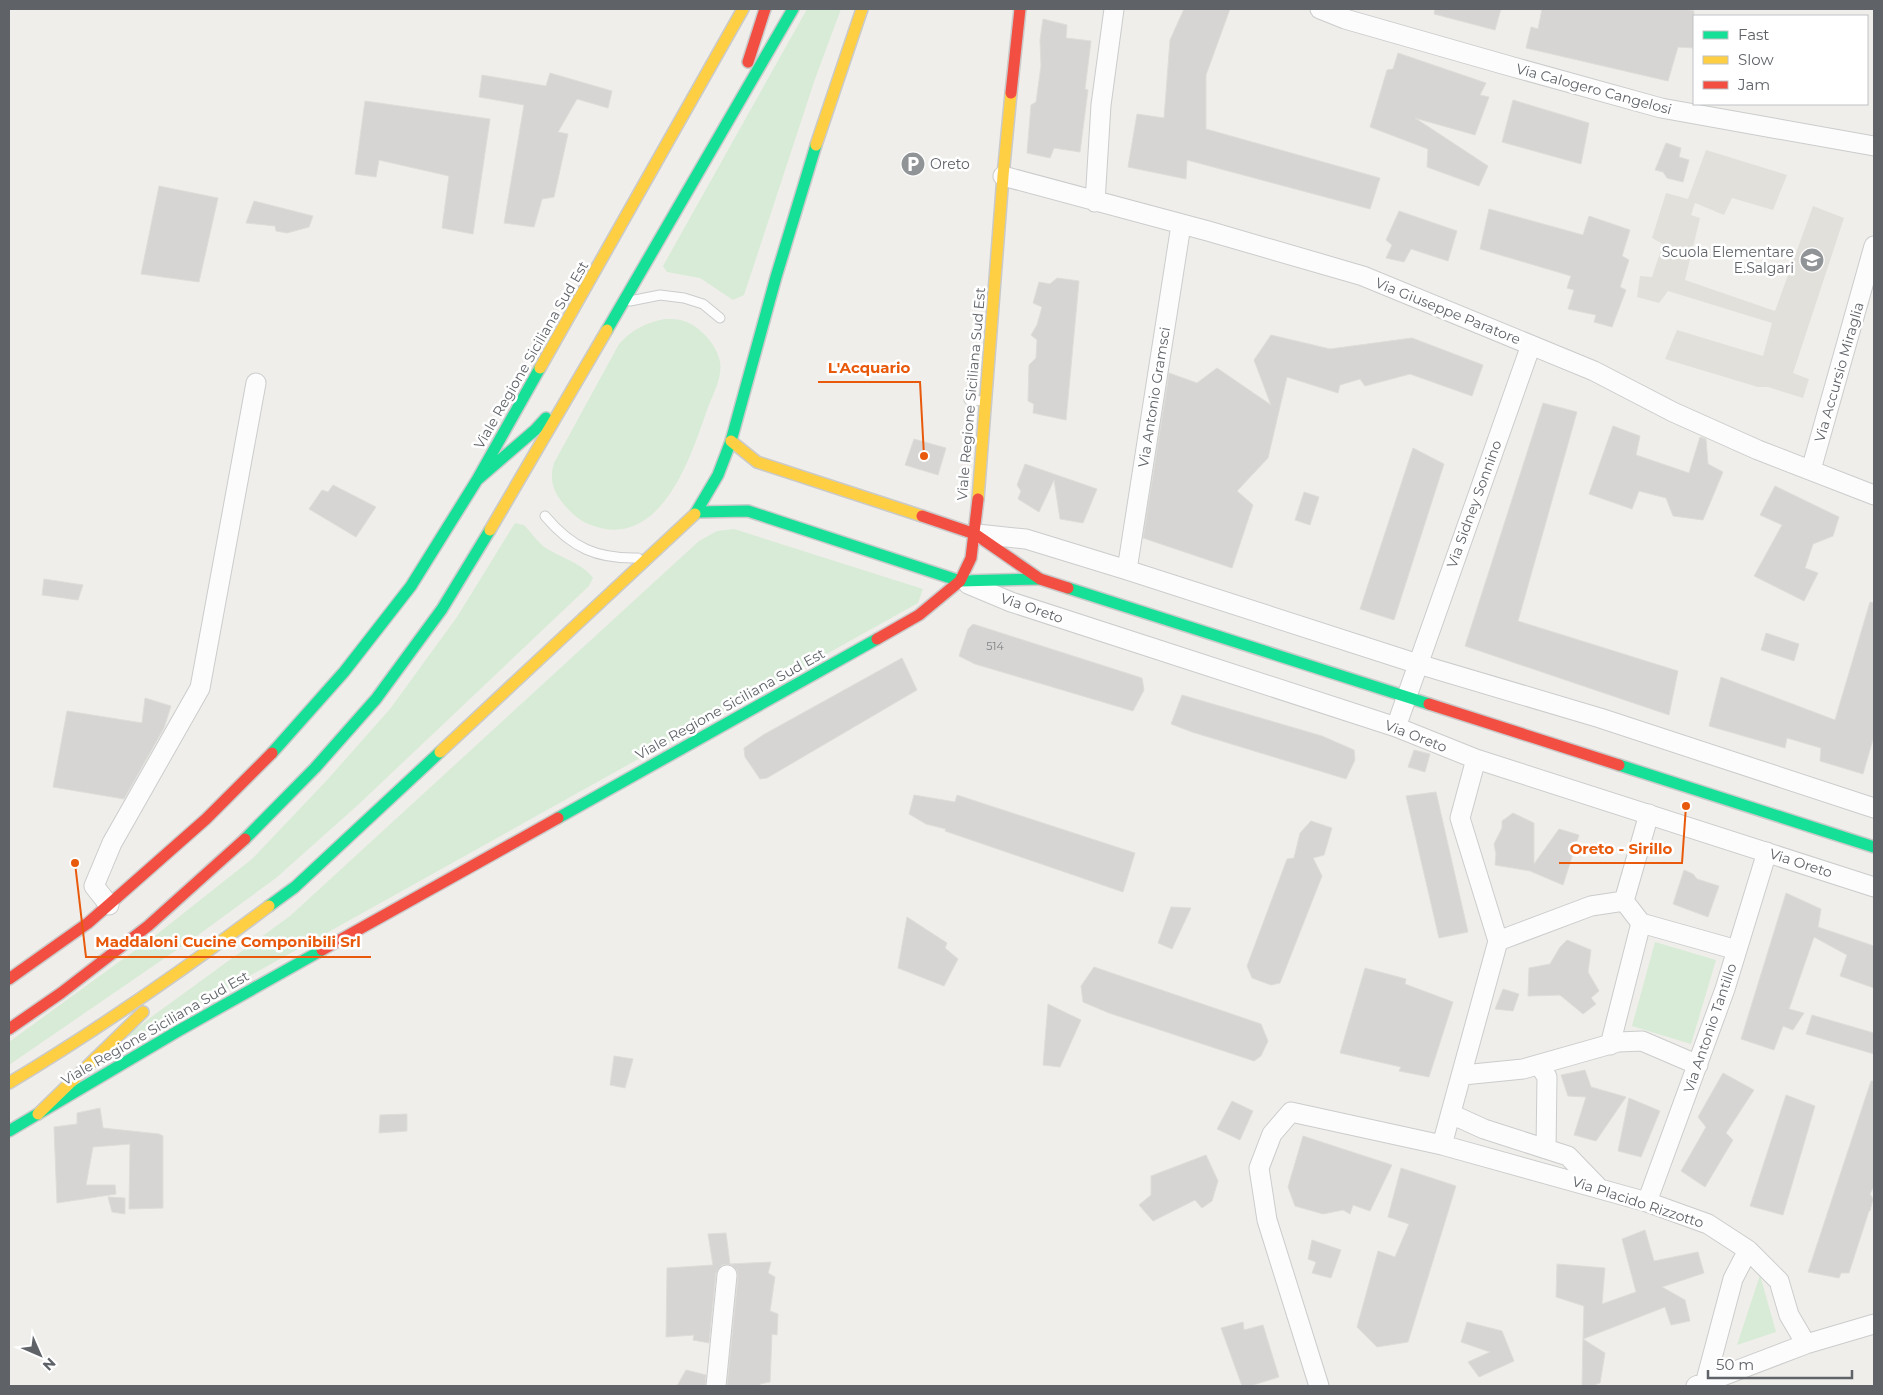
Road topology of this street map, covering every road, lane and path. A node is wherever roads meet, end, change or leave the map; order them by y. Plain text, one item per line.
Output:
1 (743, 9) edge
2 (765, 9) edge
3 (793, 9) edge
4 (862, 9) edge
5 (1020, 9) edge
6 (1114, 9) edge
7 (1320, 9) edge
8 (720, 136) junction
9 (1874, 146) edge
10 (1003, 176) junction
11 (1095, 202) junction
12 (1181, 224) junction
13 (1874, 246) edge
14 (623, 302) junction
15 (720, 318) dead end
16 (1531, 345) junction
17 (256, 383) dead end
18 (574, 388) junction
19 (969, 400) dead end
20 (984, 401) junction
21 (731, 441) junction
22 (1811, 470) junction
23 (477, 480) junction
24 (1874, 495) edge
25 (698, 512) junction
26 (546, 516) dead end
27 (975, 534) junction
28 (647, 558) junction
29 (1127, 570) junction
30 (1040, 579) junction
31 (960, 580) junction
32 (1418, 664) junction
33 (1406, 696) junction
34 (1396, 727) junction
35 (1476, 759) junction
36 (1874, 808) edge
37 (1649, 814) junction
38 (1874, 847) edge
39 (1767, 852) junction
40 (1874, 887) edge
41 (1624, 901) junction
42 (109, 904) junction
43 (1642, 923) junction
44 (1498, 941) junction
45 (1737, 950) junction
46 (195, 960) junction
47 (9, 980) edge
48 (61, 993) junction
49 (26, 1003) dead end
50 (9, 1029) edge
51 (1610, 1045) junction
52 (1539, 1064) junction
53 (1698, 1065) junction
54 (1463, 1075) junction
55 (9, 1083) edge
56 (38, 1114) junction
57 (1451, 1114) junction
58 (9, 1131) edge
59 (1442, 1145) junction
60 (1546, 1149) junction
61 (1599, 1188) junction
62 (1648, 1202) junction
63 (1748, 1250) junction
64 (727, 1275) dead end
65 (1874, 1324) edge
66 (1806, 1344) junction
67 (1700, 1385) edge
68 (716, 1386) edge
69 (1319, 1386) edge

1 - 23 street, Viale Regione Siciliana Sud Est
2 - 8 street
3 - 8 street
4 - 21 street, Viale Regione Siciliana Sud Est
5 - 10 street, Viale Regione Siciliana Sud Est
6 - 11 street
7 - 9 street, Via Calogero Cangelosi
8 - 14 street
10 - 11 street, Via Giuseppe Paratore
10 - 20 street, Viale Regione Siciliana Sud Est
11 - 12 street, Via Giuseppe Paratore
12 - 16 street, Via Giuseppe Paratore
12 - 29 street, Via Antonio Gramsci
13 - 22 street, Via Accursio Miraglia
14 - 15 lane
14 - 18 street
16 - 22 street, Via Giuseppe Paratore
16 - 32 street, Via Sidney Sonnino
17 - 42 street
18 - 23 street
18 - 48 street
19 - 20 lane
20 - 27 street, Viale Regione Siciliana Sud Est
21 - 25 street, Viale Regione Siciliana Sud Est
21 - 27 street
22 - 24 street, Via Giuseppe Paratore
23 - 42 street, Viale Regione Siciliana Sud Est
25 - 28 street, Viale Regione Siciliana Sud Est
25 - 31 street
26 - 28 lane
27 - 29 street
27 - 30 street
27 - 31 street, Viale Regione Siciliana Sud Est
28 - 46 street, Viale Regione Siciliana Sud Est
29 - 32 street
30 - 31 street
30 - 33 street
31 - 34 street, Via Oreto
31 - 56 street, Viale Regione Siciliana Sud Est
32 - 33 street, Via Sidney Sonnino
32 - 36 street
33 - 34 street, Via Sidney Sonnino
33 - 38 street
34 - 35 street, Via Oreto
35 - 37 street, Via Oreto
35 - 44 street
37 - 39 street, Via Oreto
37 - 41 street
39 - 40 street, Via Oreto
39 - 45 street, Via Antonio Tantillo
41 - 43 street
41 - 44 street
42 - 47 street, Viale Regione Siciliana Sud Est
43 - 45 street
43 - 51 street
44 - 54 street
45 - 53 street, Via Antonio Tantillo
46 - 55 street, Viale Regione Siciliana Sud Est
46 - 56 street
48 - 49 street
48 - 50 street
51 - 52 street
51 - 53 street
52 - 54 street
52 - 60 street
53 - 62 street, Via Antonio Tantillo
54 - 57 street
56 - 58 street, Viale Regione Siciliana Sud Est
57 - 59 street
57 - 60 street
59 - 61 street, Via Placido Rizzotto
59 - 69 street, Via Placido Rizzotto
60 - 61 street
61 - 62 street, Via Placido Rizzotto
62 - 63 street, Via Placido Rizzotto
63 - 66 street, Via Placido Rizzotto
63 - 67 street
64 - 68 street
65 - 66 street
66 - 67 street

